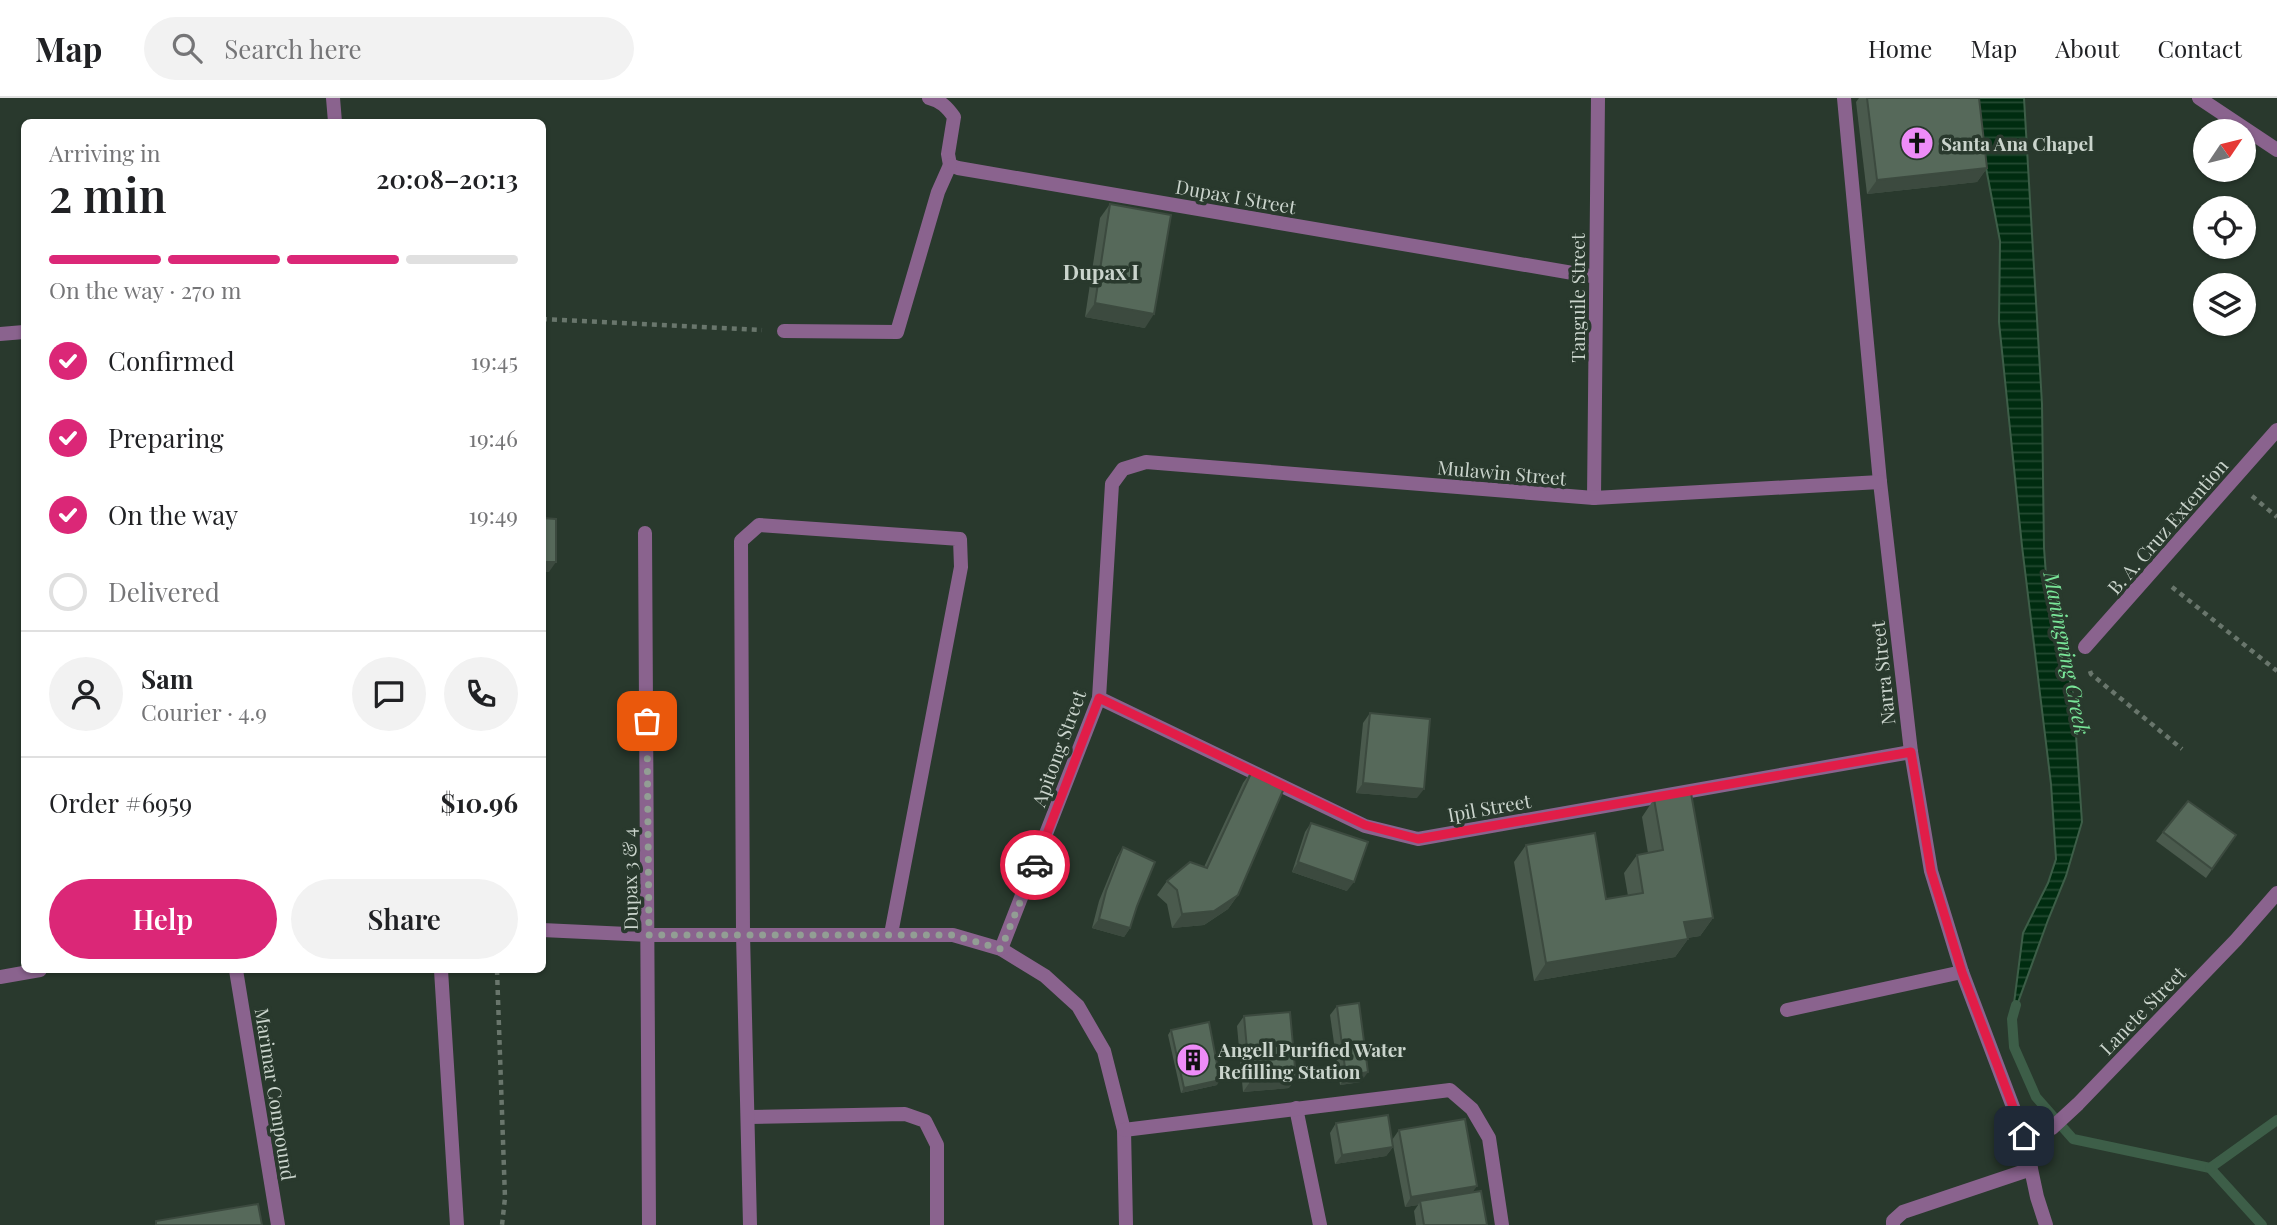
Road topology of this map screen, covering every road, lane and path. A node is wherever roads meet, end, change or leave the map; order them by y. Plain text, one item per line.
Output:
1 (333, 98) edge
2 (929, 98) edge
3 (1598, 98) edge
4 (1844, 98) edge
5 (2199, 98) edge
6 (335, 119) edge
7 (2277, 150) edge
8 (950, 165) junction
9 (1597, 277) junction
10 (546, 319) edge
11 (784, 331) joint
12 (21, 332) edge
13 (0, 334) edge
14 (2277, 430) edge
15 (1123, 469) joint
16 (2233, 480) junction
17 (1880, 482) junction
18 (1594, 498) junction
19 (2277, 517) edge
20 (645, 533) dead end
21 (2153, 571) junction
22 (2085, 647) joint
23 (2277, 671) edge
24 (1099, 698) junction
25 (2182, 749) dead end
26 (1911, 752) junction
27 (2277, 893) edge
28 (546, 930) edge
29 (743, 934) junction
30 (891, 934) junction
31 (649, 935) junction
32 (1001, 949) junction
33 (1962, 972) junction
34 (23, 973) edge
35 (236, 973) edge
36 (441, 973) edge
37 (497, 973) edge
38 (0, 977) edge
39 (1787, 1010) dead end
40 (1296, 1108) junction
41 (749, 1117) junction
42 (1124, 1129) junction
43 (2024, 1136) junction
44 (2031, 1169) junction
45 (278, 1225) edge
46 (457, 1225) edge
47 (502, 1225) edge
48 (649, 1225) edge
49 (750, 1225) edge
50 (937, 1225) edge
51 (1126, 1225) edge
52 (1320, 1225) edge
53 (1502, 1225) edge
54 (1894, 1225) edge
55 (2046, 1225) edge

1 - 6 street
2 - 8 street
3 - 9 street, Tanguile Street
4 - 17 street, Narra Street
5 - 7 street
8 - 9 street, Dupax I Street
8 - 11 street
9 - 18 street, Tanguile Street
10 - 11 path
12 - 13 street
14 - 16 street, B. A. Cruz Extention
15 - 18 street, Mulawin Street
15 - 24 street, Apitong Street
16 - 19 path
16 - 21 street, B. A. Cruz Extention
17 - 18 street, Mulawin Street
17 - 26 street, Narra Street
20 - 31 street, Dupax 3 & 4
21 - 22 street, B. A. Cruz Extention
21 - 23 path
22 - 25 path
24 - 26 street, Ipil Street
24 - 32 street, Apitong Street
26 - 33 street, Narra Street
27 - 43 street, Lanete Street
28 - 31 street
29 - 30 street
29 - 30 street
29 - 31 street
29 - 41 street
30 - 32 street
31 - 48 street, Dupax 3 & 4
32 - 42 street
33 - 39 street
33 - 43 street, Narra Street
34 - 38 street
35 - 45 street, Marimar Compound
36 - 46 street
37 - 47 path
40 - 42 street
40 - 52 street
40 - 53 street
41 - 49 street
41 - 50 street
42 - 51 street
43 - 44 street, Narra Street
44 - 54 street
44 - 55 street, Narra Street

